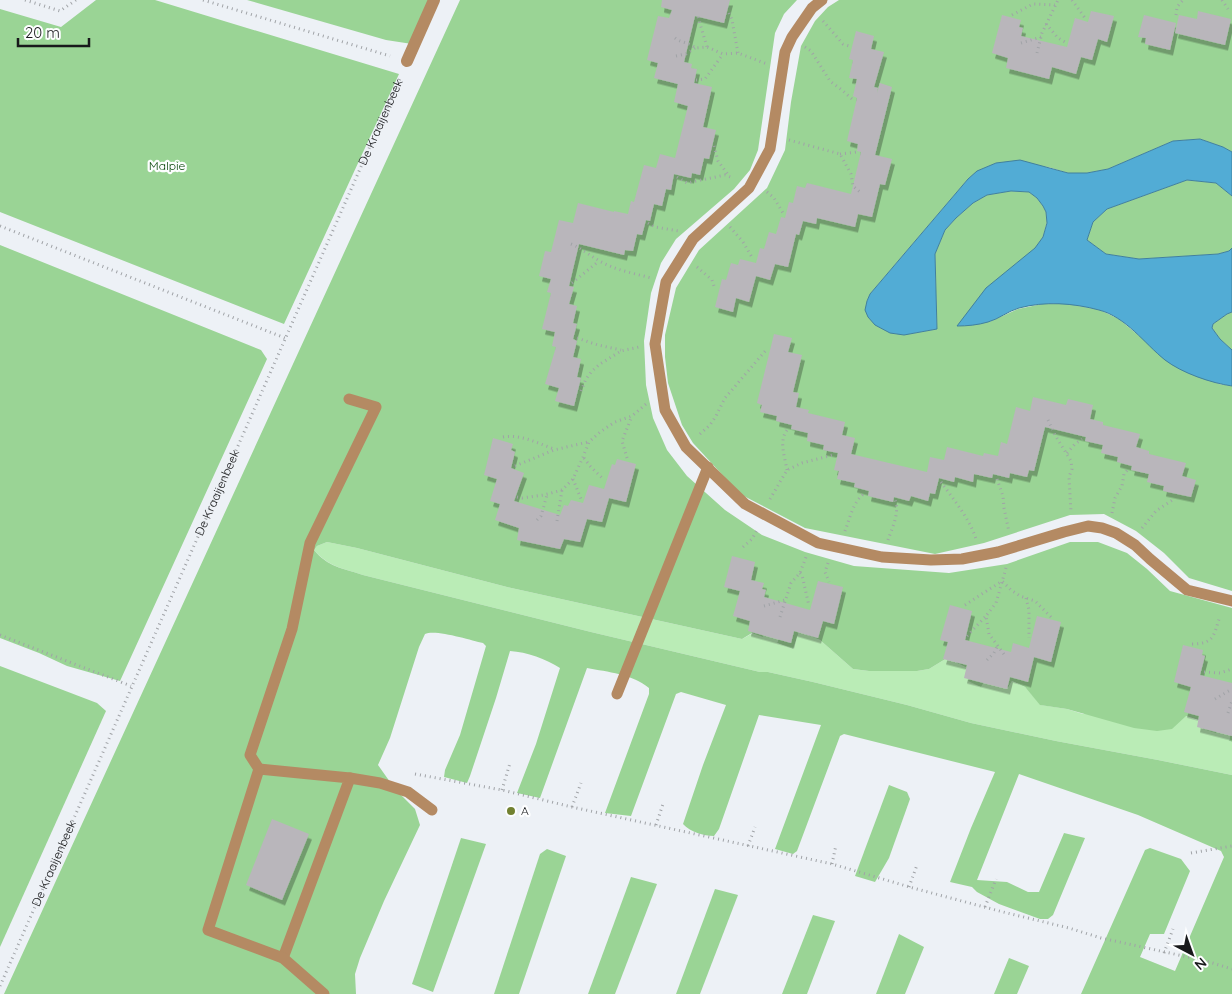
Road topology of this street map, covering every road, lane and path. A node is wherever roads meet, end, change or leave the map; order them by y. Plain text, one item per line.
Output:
1 (25, 0) edge
2 (76, 0) edge
3 (203, 0) edge
4 (434, 0) edge
5 (822, 0) edge
6 (1058, 0) edge
7 (1072, 0) edge
8 (1183, 0) edge
9 (1222, 0) edge
10 (1055, 5) junction
11 (812, 8) junction
12 (1228, 9) dead end
13 (729, 13) dead end
14 (1012, 15) dead end
15 (1176, 15) dead end
16 (698, 17) dead end
17 (1085, 18) dead end
18 (1046, 24) junction
19 (792, 37) junction
20 (1041, 37) junction
21 (674, 38) dead end
22 (1065, 42) dead end
23 (1022, 43) dead end
24 (848, 46) dead end
25 (708, 47) junction
26 (695, 48) junction
27 (738, 53) junction
28 (1037, 53) dead end
29 (723, 54) junction
30 (676, 56) dead end
31 (407, 62) junction
32 (782, 69) junction
33 (696, 80) dead end
34 (852, 99) dead end
35 (773, 135) junction
36 (714, 146) dead end
37 (857, 152) dead end
38 (840, 154) junction
39 (678, 177) dead end
40 (729, 177) junction
41 (751, 183) junction
42 (860, 192) dead end
43 (783, 214) dead end
44 (720, 215) junction
45 (648, 223) dead end
46 (0, 226) edge
47 (697, 235) junction
48 (571, 244) dead end
49 (682, 256) junction
50 (753, 259) dead end
51 (599, 261) junction
52 (666, 282) junction
53 (572, 283) dead end
54 (715, 289) dead end
55 (285, 338) junction
56 (577, 338) dead end
57 (656, 341) junction
58 (767, 349) dead end
59 (621, 350) junction
60 (581, 391) dead end
61 (662, 391) junction
62 (349, 399) dead end
63 (632, 416) junction
64 (1048, 420) dead end
65 (788, 429) dead end
66 (503, 437) dead end
67 (1082, 439) dead end
68 (589, 442) junction
69 (686, 447) junction
70 (554, 450) junction
71 (1067, 453) junction
72 (833, 455) dead end
73 (583, 457) junction
74 (627, 458) dead end
75 (515, 466) dead end
76 (708, 467) junction
77 (1129, 468) dead end
78 (787, 470) junction
79 (573, 478) junction
80 (602, 478) dead end
81 (997, 479) dead end
82 (941, 482) dead end
83 (562, 490) junction
84 (866, 493) dead end
85 (547, 495) junction
86 (517, 497) dead end
87 (580, 499) dead end
88 (1174, 499) dead end
89 (895, 500) dead end
90 (762, 513) junction
91 (537, 520) dead end
92 (557, 521) dead end
93 (1072, 530) junction
94 (1108, 530) junction
95 (811, 540) junction
96 (1131, 542) junction
97 (840, 548) junction
98 (1009, 548) junction
99 (981, 555) junction
100 (882, 557) junction
101 (800, 573) junction
102 (1002, 581) junction
103 (1026, 598) junction
104 (785, 600) junction
105 (1229, 601) edge
106 (965, 604) dead end
107 (764, 606) dead end
108 (809, 606) dead end
109 (986, 616) junction
110 (1051, 616) dead end
111 (780, 617) dead end
112 (0, 635) edge
113 (967, 636) dead end
114 (1029, 638) dead end
115 (1192, 644) dead end
116 (998, 645) junction
117 (1006, 657) dead end
118 (987, 660) dead end
119 (1232, 668) edge
120 (1204, 672) dead end
121 (132, 686) junction
122 (1232, 689) edge
123 (617, 694) dead end
124 (1215, 700) dead end
125 (1232, 701) edge
126 (1228, 712) dead end
127 (510, 763) dead end
128 (259, 769) junction
129 (410, 773) dead end
130 (350, 778) junction
131 (581, 783) dead end
132 (502, 790) junction
133 (663, 804) dead end
134 (572, 807) junction
135 (432, 810) dead end
136 (656, 825) junction
137 (755, 827) dead end
138 (836, 845) dead end
139 (748, 846) junction
140 (1232, 846) edge
141 (1191, 853) dead end
142 (832, 864) junction
143 (917, 864) dead end
144 (996, 880) dead end
145 (909, 886) junction
146 (985, 907) junction
147 (1173, 929) dead end
148 (1164, 953) junction
149 (284, 958) junction
150 (1232, 969) edge
151 (0, 986) edge
152 (324, 994) edge

1 - 2 path
3 - 31 path
4 - 31 street
5 - 11 lane
6 - 10 path
7 - 17 path
8 - 15 path
9 - 12 path
10 - 14 path
10 - 18 path
11 - 19 lane
11 - 24 path
13 - 27 path
16 - 25 path
18 - 20 path
18 - 22 path
19 - 32 lane
19 - 34 path
20 - 23 path
20 - 28 path
21 - 26 path
25 - 26 path
25 - 29 path
26 - 30 path
27 - 29 path
27 - 32 path
29 - 33 path
31 - 55 path, De Kraaijenbeek
32 - 35 lane
35 - 38 path
35 - 41 lane
36 - 40 path
37 - 38 path
38 - 42 path
39 - 40 path
40 - 41 path
41 - 43 path
41 - 44 lane
44 - 47 lane
44 - 50 path
45 - 47 path
46 - 55 path
47 - 49 lane
48 - 51 path
49 - 52 lane
49 - 54 path
51 - 52 path
51 - 53 path
52 - 57 lane
55 - 121 path, De Kraaijenbeek
56 - 59 path
57 - 59 path
57 - 61 lane
58 - 69 path
59 - 60 path
61 - 63 path
61 - 69 lane
62 - 128 lane
63 - 68 path
63 - 74 path
64 - 71 path
65 - 78 path
66 - 70 path
67 - 71 path
68 - 70 path
68 - 73 path
69 - 76 lane
70 - 75 path
71 - 93 path
72 - 78 path
73 - 79 path
73 - 80 path
76 - 90 lane
76 - 123 lane
77 - 94 path
78 - 90 path
79 - 83 path
79 - 87 path
81 - 98 path
82 - 99 path
83 - 85 path
83 - 92 path
84 - 97 path
85 - 86 path
85 - 91 path
88 - 96 path
89 - 100 path
90 - 95 lane
93 - 94 lane
93 - 98 lane
94 - 96 lane
95 - 97 lane
95 - 101 path
96 - 105 lane
97 - 100 lane
98 - 99 lane
98 - 102 path
99 - 100 lane
101 - 104 path
101 - 108 path
102 - 103 path
102 - 106 path
102 - 109 path
103 - 110 path
103 - 114 path
104 - 107 path
104 - 111 path
105 - 115 path
109 - 113 path
109 - 116 path
112 - 121 path
116 - 117 path
116 - 118 path
119 - 120 path
121 - 151 path, De Kraaijenbeek
122 - 124 path
125 - 126 path
127 - 132 path
128 - 130 lane
128 - 149 lane
129 - 132 path
130 - 135 lane
130 - 149 lane
131 - 134 path
132 - 134 path
133 - 136 path
134 - 136 path
136 - 139 path
137 - 139 path
138 - 142 path
139 - 142 path
140 - 141 path
142 - 145 path
143 - 145 path
144 - 146 path
145 - 146 path
146 - 148 path
147 - 148 path
148 - 150 path
149 - 152 lane

